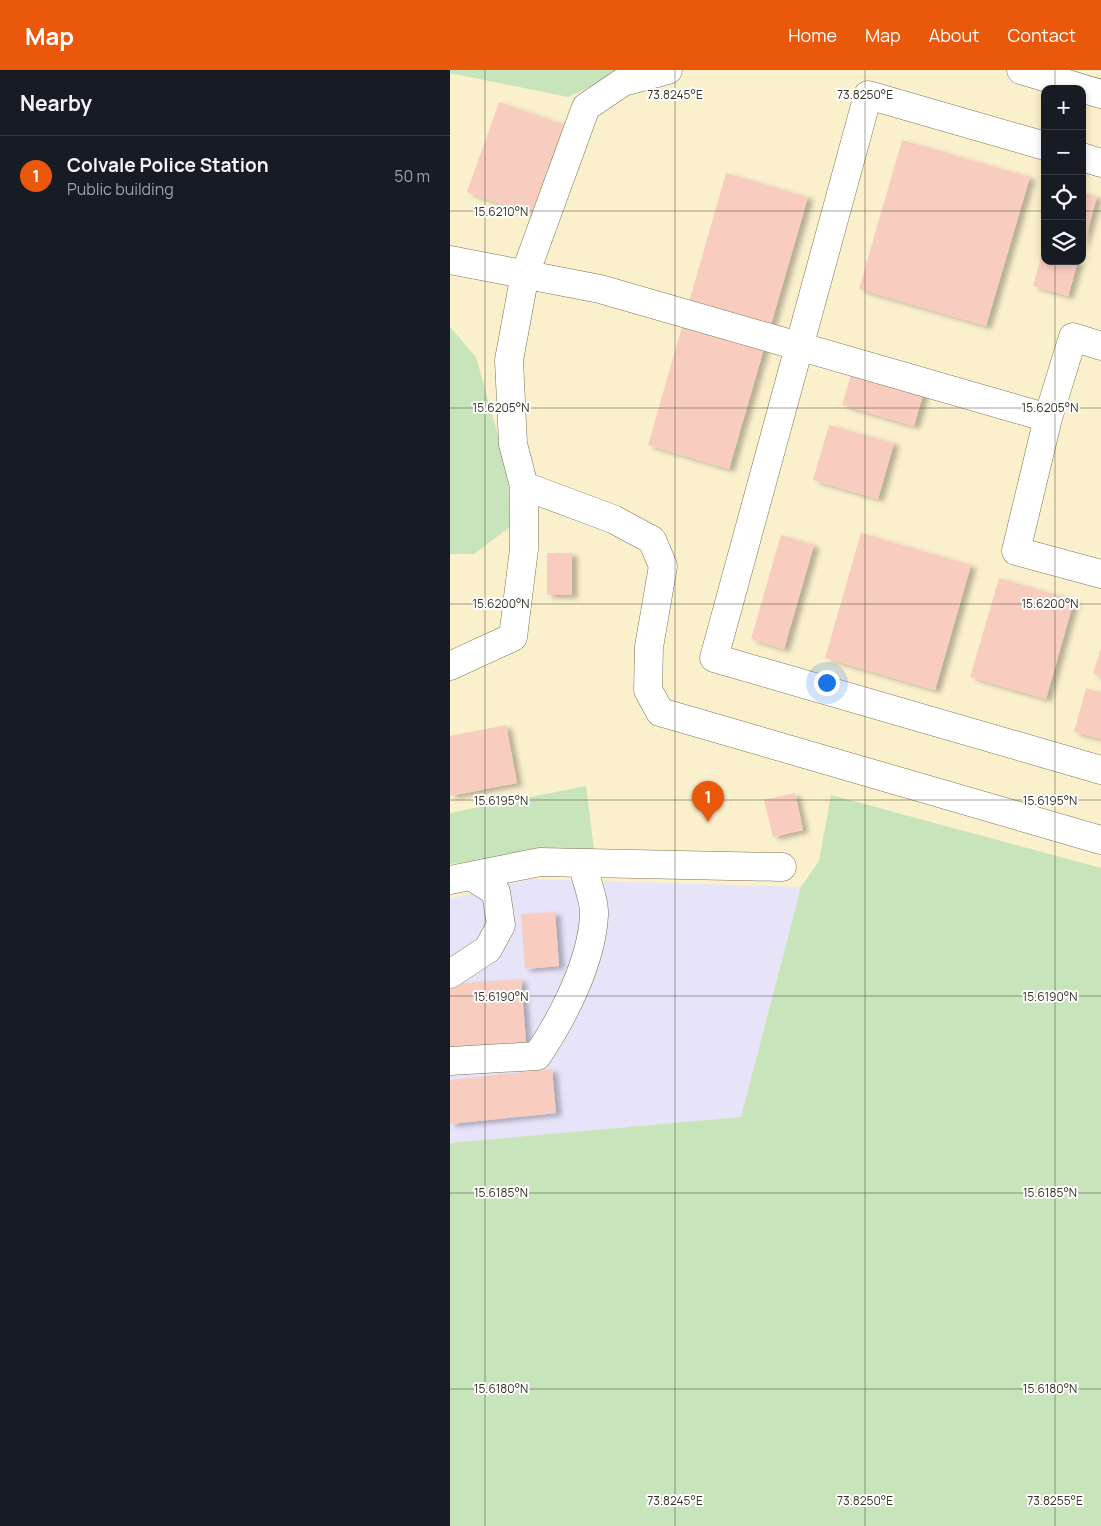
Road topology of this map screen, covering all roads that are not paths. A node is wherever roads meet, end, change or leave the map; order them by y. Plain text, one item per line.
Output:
1 (668, 70) edge
2 (1022, 70) edge
3 (1101, 94) edge
4 (1041, 145) edge
5 (1086, 158) edge
6 (1101, 162) edge
7 (450, 260) edge
8 (525, 274) junction
9 (800, 346) junction
10 (1101, 346) edge
11 (1048, 418) junction
12 (524, 486) junction
13 (1101, 574) edge
14 (450, 666) edge
15 (1101, 770) edge
16 (1101, 840) edge
17 (582, 863) junction
18 (782, 867) dead end
19 (461, 878) edge
20 (450, 974) edge
21 (450, 1061) edge

1 - 8 street
2 - 3 street
4 - 9 street
5 - 6 street
7 - 8 street
8 - 9 street
8 - 12 street
9 - 11 street
9 - 15 street
10 - 11 street
11 - 13 street
12 - 14 street
12 - 16 street
17 - 18 street
17 - 19 street
17 - 21 street
19 - 20 street

